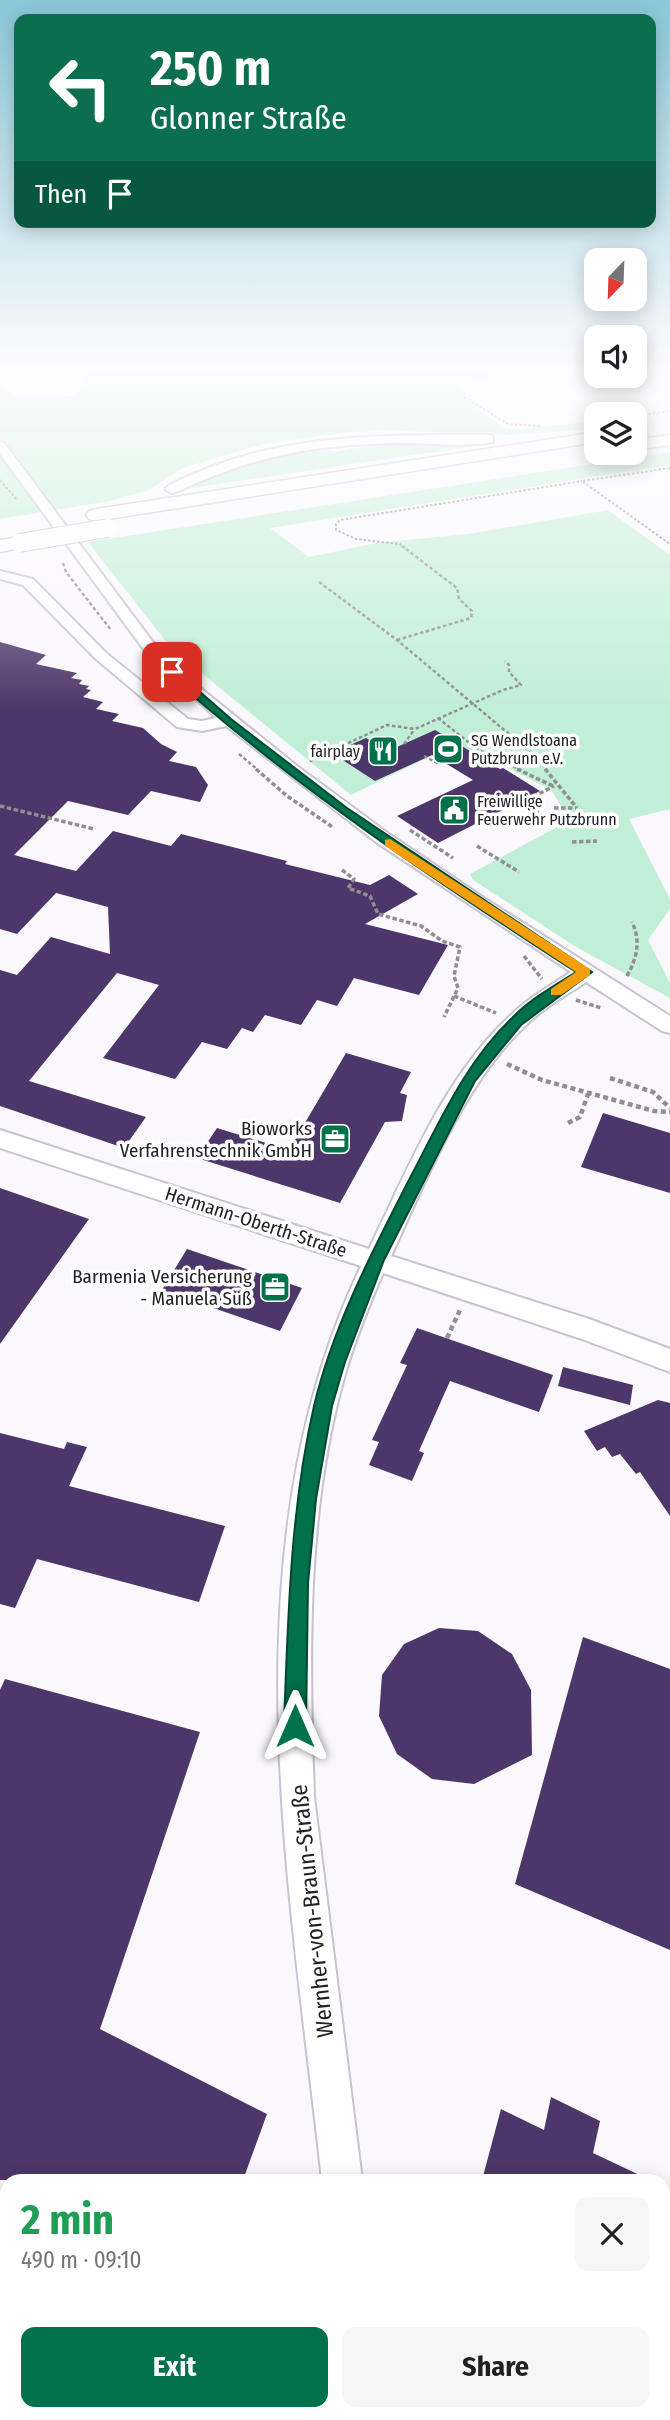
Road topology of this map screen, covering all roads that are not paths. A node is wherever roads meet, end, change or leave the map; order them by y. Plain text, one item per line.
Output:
1 (29, 483) edge
2 (186, 483) edge
3 (330, 483) edge
4 (374, 483) edge
5 (171, 489) joint
6 (102, 522) junction
7 (7, 537) edge
8 (0, 575) edge
9 (228, 721) junction
10 (586, 972) junction
11 (670, 1026) edge
12 (0, 1139) edge
13 (376, 1260) junction
14 (670, 1361) edge
15 (341, 2174) edge

1 - 9 street
2 - 5 street
3 - 6 highway
4 - 6 highway
5 - 6 highway
6 - 7 highway, bridge
8 - 9 street
9 - 10 street
10 - 11 street
10 - 13 street, Wernher-von-Braun-Straße
12 - 13 street, Hermann-Oberth-Straße
13 - 14 street, Hermann-Oberth-Straße
13 - 15 street, Wernher-von-Braun-Straße

